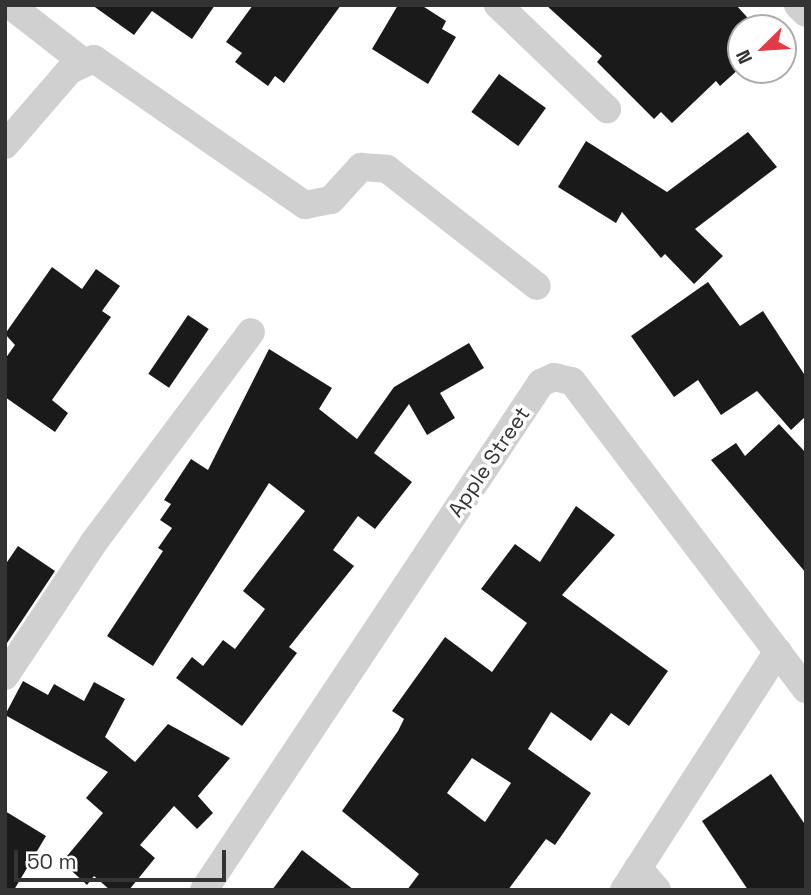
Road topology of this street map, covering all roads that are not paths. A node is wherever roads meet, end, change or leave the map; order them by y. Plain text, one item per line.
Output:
1 (9, 5) edge
2 (498, 5) edge
3 (798, 5) edge
4 (806, 13) edge
5 (82, 61) junction
6 (607, 109) dead end
7 (5, 145) edge
8 (537, 286) dead end
9 (251, 332) dead end
10 (778, 651) junction
11 (5, 676) edge
12 (806, 690) edge
13 (631, 879) edge
14 (204, 890) edge
15 (657, 890) edge

1 - 5 street
2 - 6 street
3 - 4 street
5 - 7 street
5 - 8 street
9 - 11 street
10 - 12 street, Apple Street
10 - 13 street
10 - 14 street, Apple Street
13 - 15 street

